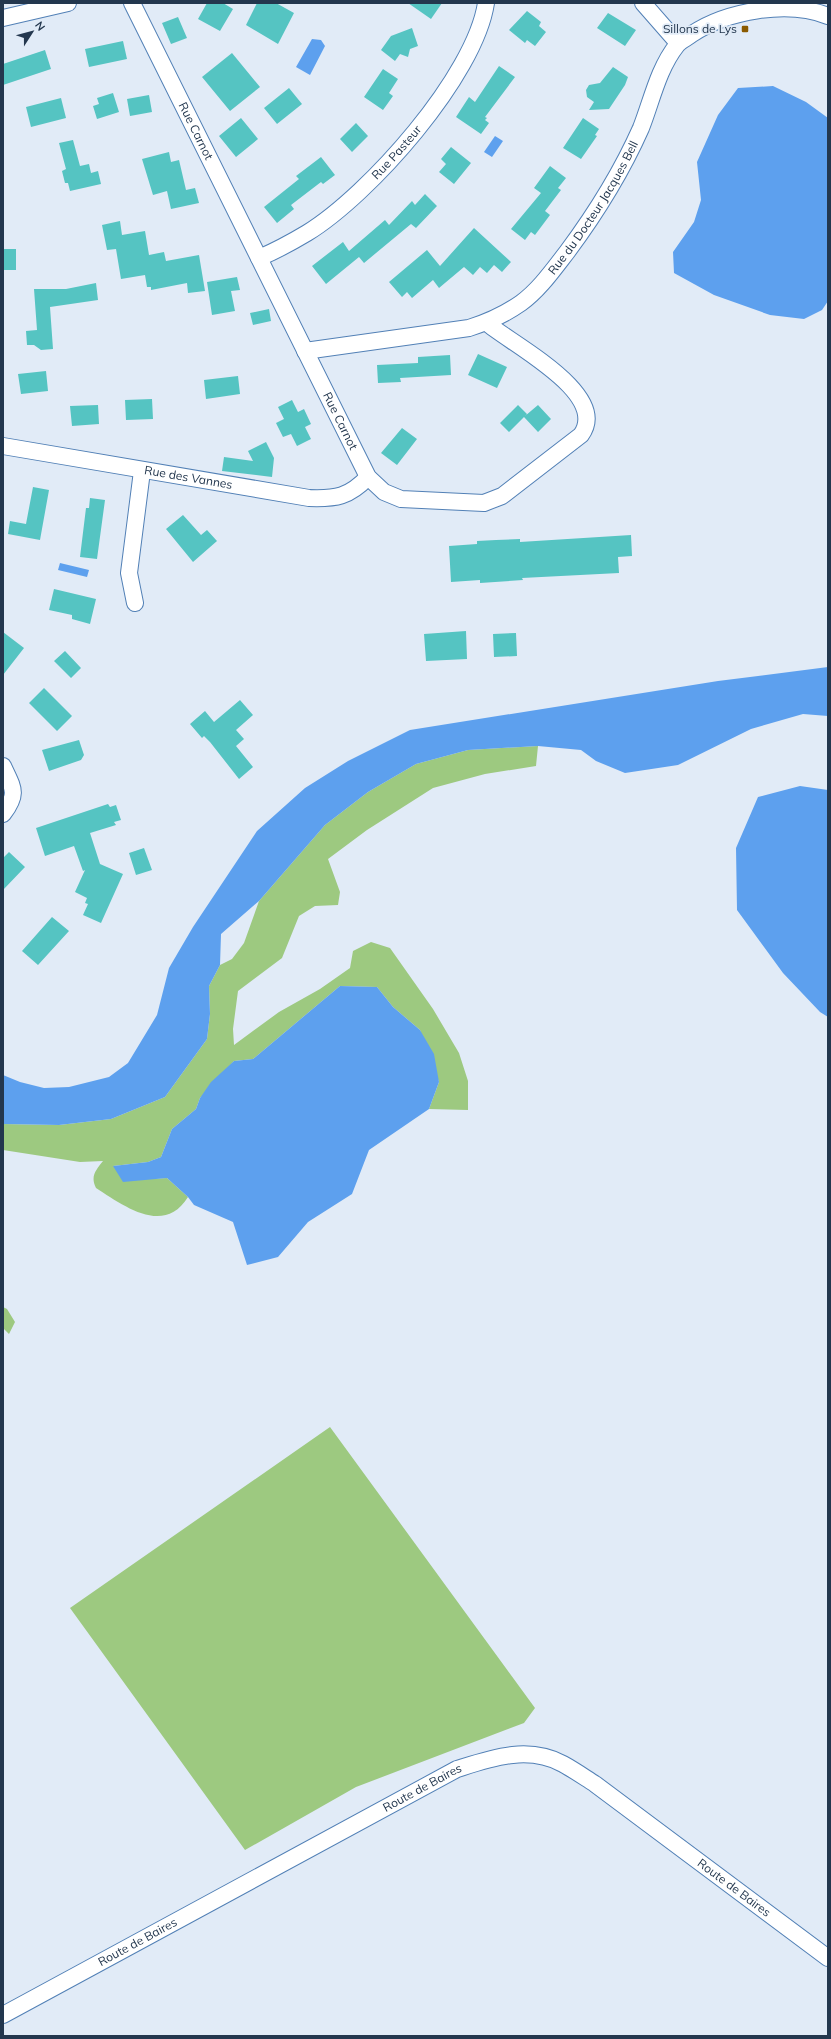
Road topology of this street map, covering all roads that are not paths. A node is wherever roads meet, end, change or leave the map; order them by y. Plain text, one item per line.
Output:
1 (68, 3) edge
2 (132, 3) edge
3 (486, 3) edge
4 (643, 3) edge
5 (823, 10) edge
6 (3, 18) edge
7 (678, 43) junction
8 (259, 258) junction
9 (487, 323) junction
10 (305, 351) junction
11 (3, 446) edge
12 (142, 470) junction
13 (368, 477) junction
14 (135, 603) dead end
15 (3, 766) edge
16 (3, 814) edge
17 (828, 1958) edge
18 (3, 2015) edge

1 - 6 street
2 - 8 street, Rue Carnot
3 - 8 street, Rue Pasteur
4 - 7 street
5 - 7 street, Rue du Docteur Jacques Bell
7 - 9 street, Rue du Docteur Jacques Bell
8 - 10 street, Rue Carnot
9 - 10 street, Rue du Docteur Jacques Bell
9 - 13 street, Rue Carnot
10 - 13 street, Rue Carnot
11 - 12 street, Rue des Vannes
12 - 13 street, Rue des Vannes
12 - 14 street
15 - 16 street
17 - 18 street, Route de Baires

